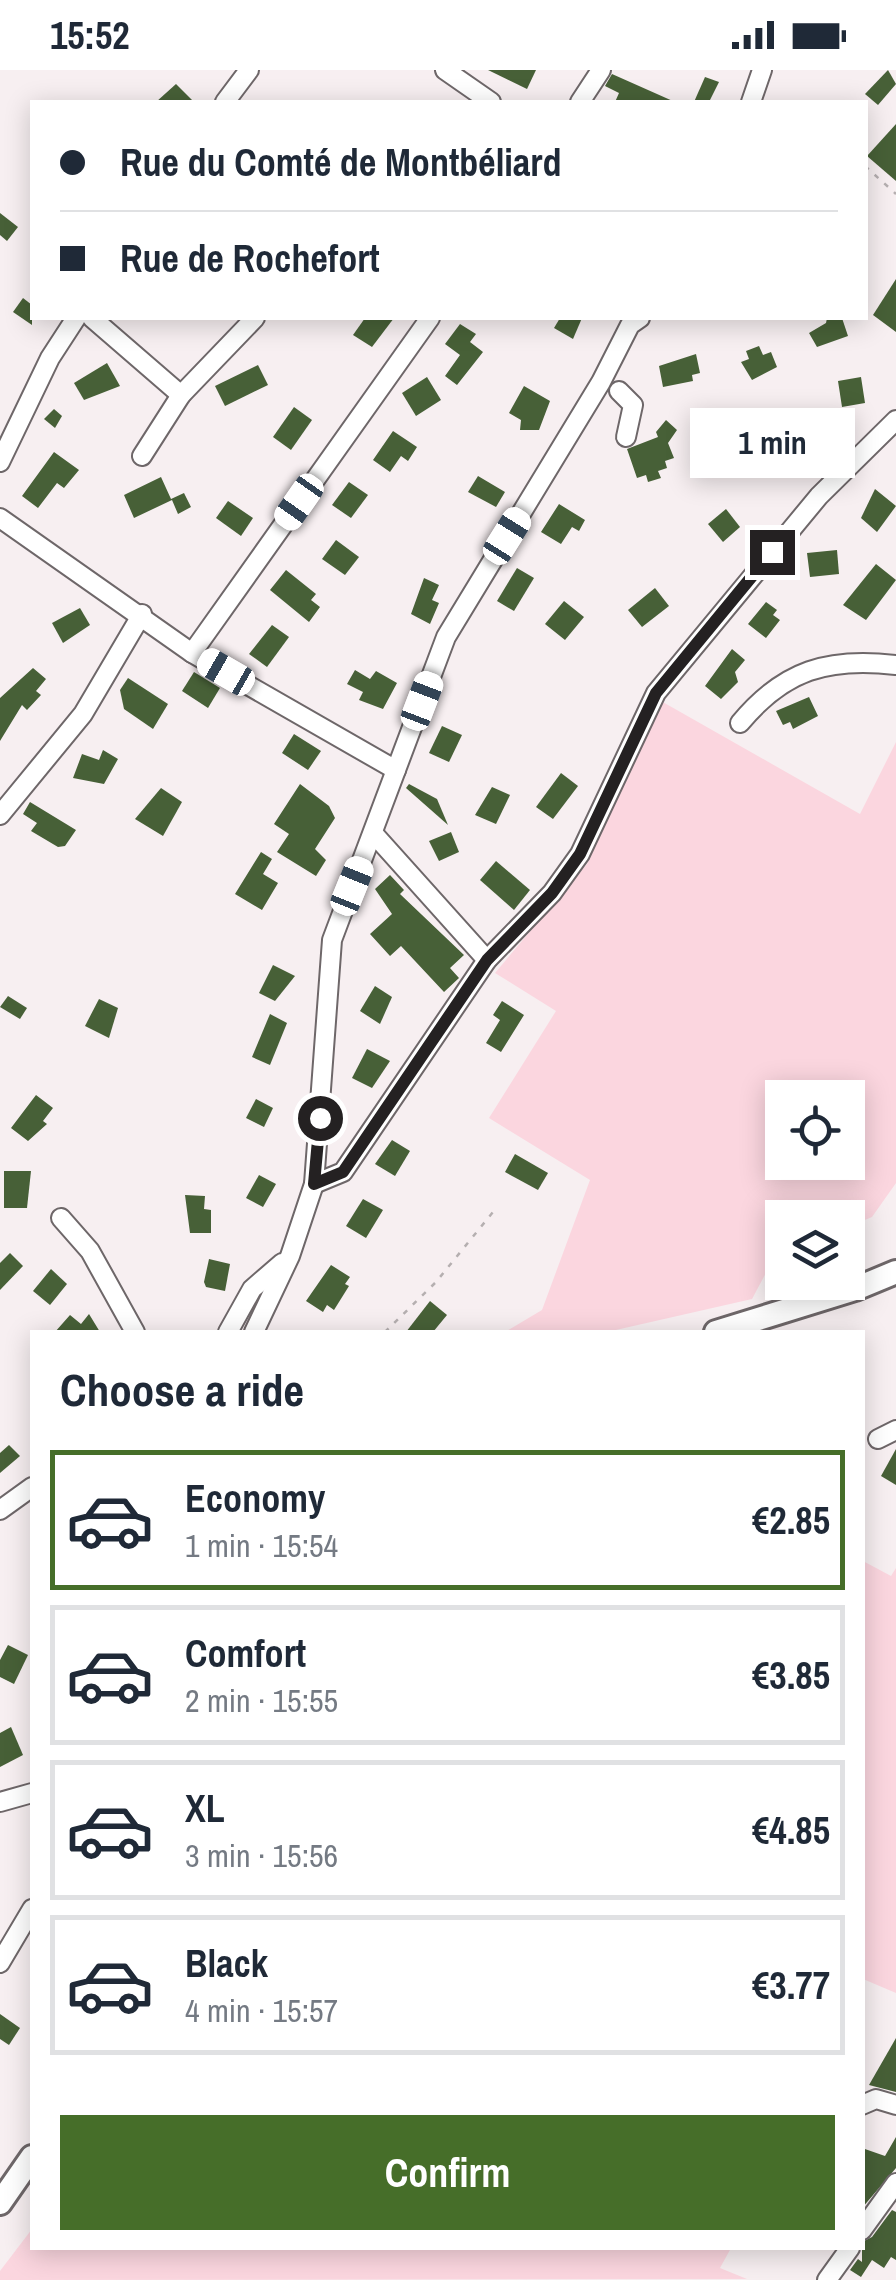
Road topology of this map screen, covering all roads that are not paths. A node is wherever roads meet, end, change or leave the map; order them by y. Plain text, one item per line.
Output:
1 (249, 70) edge
2 (446, 70) edge
3 (601, 70) edge
4 (762, 70) edge
5 (227, 100) edge
6 (488, 100) edge
7 (581, 100) edge
8 (752, 100) edge
9 (75, 320) edge
10 (94, 320) edge
11 (253, 320) edge
12 (429, 320) edge
13 (633, 320) edge
14 (619, 391) dead end
15 (181, 395) junction
16 (896, 420) edge
17 (626, 437) dead end
18 (142, 456) dead end
19 (0, 462) edge
20 (0, 518) edge
21 (142, 614) junction
22 (192, 652) junction
23 (896, 665) edge
24 (740, 723) dead end
25 (396, 770) junction
26 (0, 815) edge
27 (373, 833) junction
28 (487, 960) junction
29 (314, 1184) junction
30 (61, 1218) dead end
31 (290, 1256) junction
32 (896, 1272) edge
33 (134, 1330) edge
34 (229, 1330) edge
35 (255, 1330) edge
36 (722, 1330) edge
37 (896, 1430) edge
38 (878, 1439) dead end
39 (30, 1488) edge
40 (0, 1510) edge
41 (30, 1794) edge
42 (0, 1802) edge
43 (30, 1912) edge
44 (8, 1940) edge
45 (0, 1963) edge
46 (865, 2104) edge
47 (896, 2105) edge
48 (30, 2140) edge
49 (30, 2160) edge
50 (0, 2177) edge
51 (896, 2183) edge
52 (0, 2202) edge
53 (865, 2226) edge
54 (849, 2250) edge
55 (827, 2280) edge

1 - 5 street
2 - 6 street
3 - 7 street
4 - 8 street
9 - 19 street
10 - 15 street
11 - 15 street
12 - 22 street
13 - 25 street
14 - 17 street
15 - 18 street
16 - 28 street
20 - 21 street
21 - 22 street
21 - 26 street
22 - 25 street
23 - 24 street
25 - 27 street
27 - 28 street
27 - 29 street
28 - 29 street
29 - 31 street
30 - 33 street
31 - 34 street
31 - 35 street
32 - 36 main road
37 - 38 street
39 - 40 street
41 - 42 street
43 - 44 street
44 - 45 street
46 - 47 street
48 - 50 main road
49 - 52 main road
51 - 53 street
54 - 55 street

